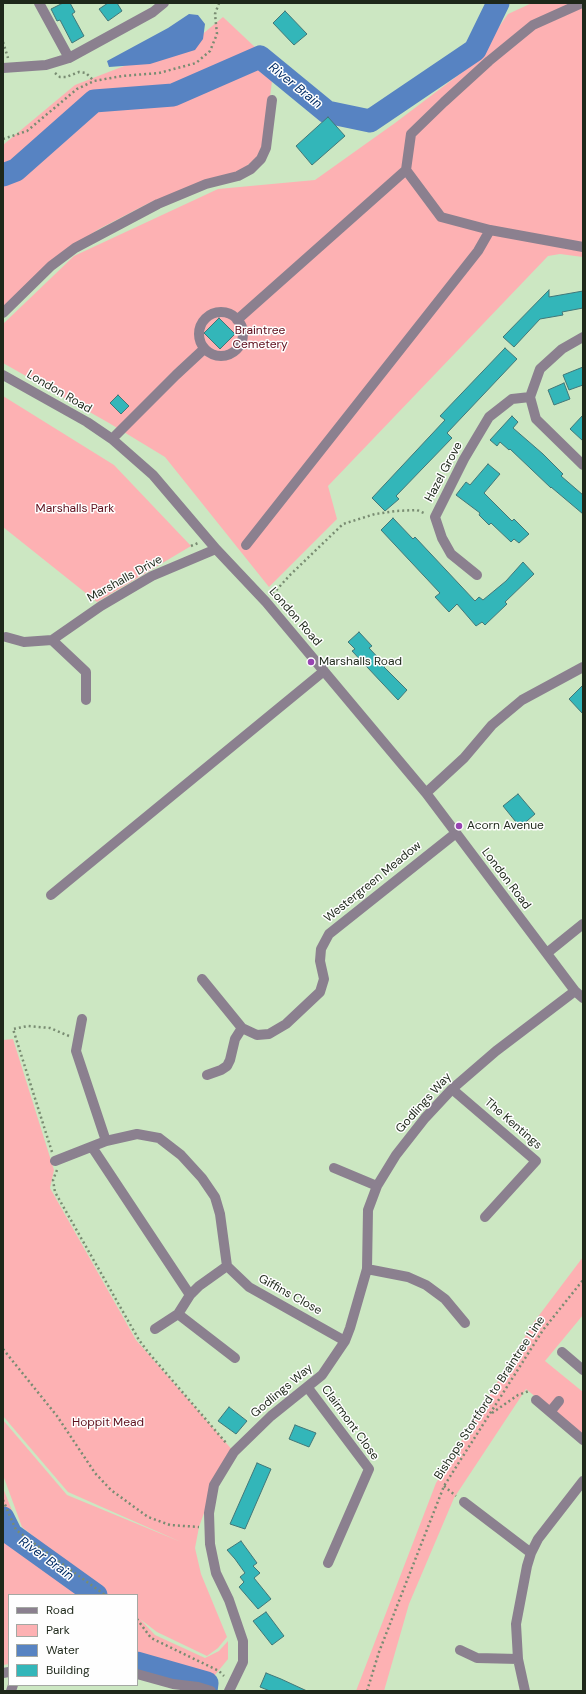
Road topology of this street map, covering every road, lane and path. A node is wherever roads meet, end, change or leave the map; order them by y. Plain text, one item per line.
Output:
1 (39, 3) edge
2 (164, 3) edge
3 (219, 3) edge
4 (582, 3) edge
5 (3, 42) edge
6 (69, 58) junction
7 (49, 64) junction
8 (6, 65) edge
9 (94, 81) junction
10 (272, 100) dead end
11 (3, 139) edge
12 (406, 170) junction
13 (490, 230) junction
14 (583, 247) edge
15 (3, 313) edge
16 (237, 320) junction
17 (583, 336) edge
18 (204, 349) junction
19 (3, 375) edge
20 (530, 397) junction
21 (112, 439) junction
22 (583, 465) edge
23 (435, 517) junction
24 (246, 545) dead end
25 (216, 549) junction
26 (477, 575) dead end
27 (266, 602) junction
28 (6, 637) dead end
29 (52, 640) junction
30 (583, 667) edge
31 (324, 672) junction
32 (86, 700) dead end
33 (426, 793) junction
34 (456, 834) junction
35 (51, 895) dead end
36 (583, 924) edge
37 (546, 953) junction
38 (202, 979) dead end
39 (575, 991) junction
40 (583, 998) edge
41 (82, 1019) dead end
42 (242, 1028) junction
43 (78, 1039) junction
44 (207, 1075) dead end
45 (452, 1089) junction
46 (106, 1141) junction
47 (92, 1147) junction
48 (55, 1161) junction
49 (334, 1168) dead end
50 (377, 1186) junction
51 (485, 1217) dead end
52 (227, 1266) junction
53 (367, 1269) junction
54 (583, 1280) edge
55 (190, 1295) junction
56 (178, 1314) junction
57 (465, 1323) dead end
58 (155, 1329) dead end
59 (345, 1341) junction
60 (3, 1350) edge
61 (562, 1352) dead end
62 (235, 1358) dead end
63 (583, 1370) edge
64 (308, 1388) junction
65 (536, 1400) joint
66 (559, 1401) dead end
67 (550, 1412) junction
68 (491, 1414) junction
69 (583, 1440) edge
70 (234, 1452) junction
71 (583, 1481) edge
72 (444, 1486) junction
73 (3, 1500) edge
74 (464, 1502) joint
75 (204, 1526) dead end
76 (531, 1552) junction
77 (328, 1563) dead end
78 (104, 1594) edge
79 (138, 1620) edge
80 (460, 1650) dead end
81 (518, 1659) junction
82 (228, 1672) dead end
83 (138, 1674) edge
84 (224, 1676) junction
85 (220, 1681) dead end
86 (172, 1688) edge
87 (211, 1691) edge
88 (229, 1691) edge
89 (367, 1691) edge
90 (525, 1691) edge

1 - 6 street
2 - 6 street
3 - 9 path
4 - 12 street
5 - 8 path
6 - 7 street
7 - 8 street
7 - 9 path
9 - 11 path
10 - 15 street
12 - 13 street
12 - 16 street
13 - 14 street
13 - 24 street
16 - 18 street
16 - 18 street
17 - 20 street
18 - 21 street
19 - 21 street, London Road
20 - 22 street
20 - 23 street, Hazel Grove
21 - 25 street, London Road
23 - 26 street, Hazel Grove
23 - 27 path
25 - 27 street, London Road
25 - 29 street, Marshalls Drive
27 - 31 street, London Road
28 - 29 street
29 - 32 street
30 - 33 street
31 - 33 street, London Road
31 - 35 street
33 - 34 street, London Road
34 - 37 street, London Road
34 - 42 street, Westergreen Meadow
36 - 37 street
37 - 39 street, London Road
38 - 42 street
39 - 40 street, London Road
39 - 45 street, Godlings Way
41 - 43 street
42 - 44 street
43 - 46 street
43 - 48 path
45 - 50 street, Godlings Way
45 - 51 street, The Kentings
46 - 47 street
46 - 52 street
47 - 48 street
47 - 55 street
48 - 70 path
49 - 50 street
50 - 53 street, Godlings Way
52 - 55 street
52 - 59 street, Giffins Close
53 - 57 street
53 - 59 street, Godlings Way
54 - 68 path, Bishops Stortford to Braintree Line
55 - 56 street
56 - 58 street
56 - 62 street
59 - 64 street, Godlings Way
60 - 75 path
61 - 63 street
64 - 70 street, Godlings Way
64 - 77 street, Clairmont Close
65 - 67 street
65 - 68 path
66 - 67 street
67 - 69 street
68 - 72 path, Bishops Stortford to Braintree Line
70 - 88 street, Godlings Way
71 - 76 street
72 - 74 path
72 - 89 path, Bishops Stortford to Braintree Line
73 - 78 path
74 - 76 street
76 - 81 street
79 - 84 path
80 - 81 street
81 - 90 street
82 - 84 path
83 - 86 street
84 - 85 path
86 - 87 street

